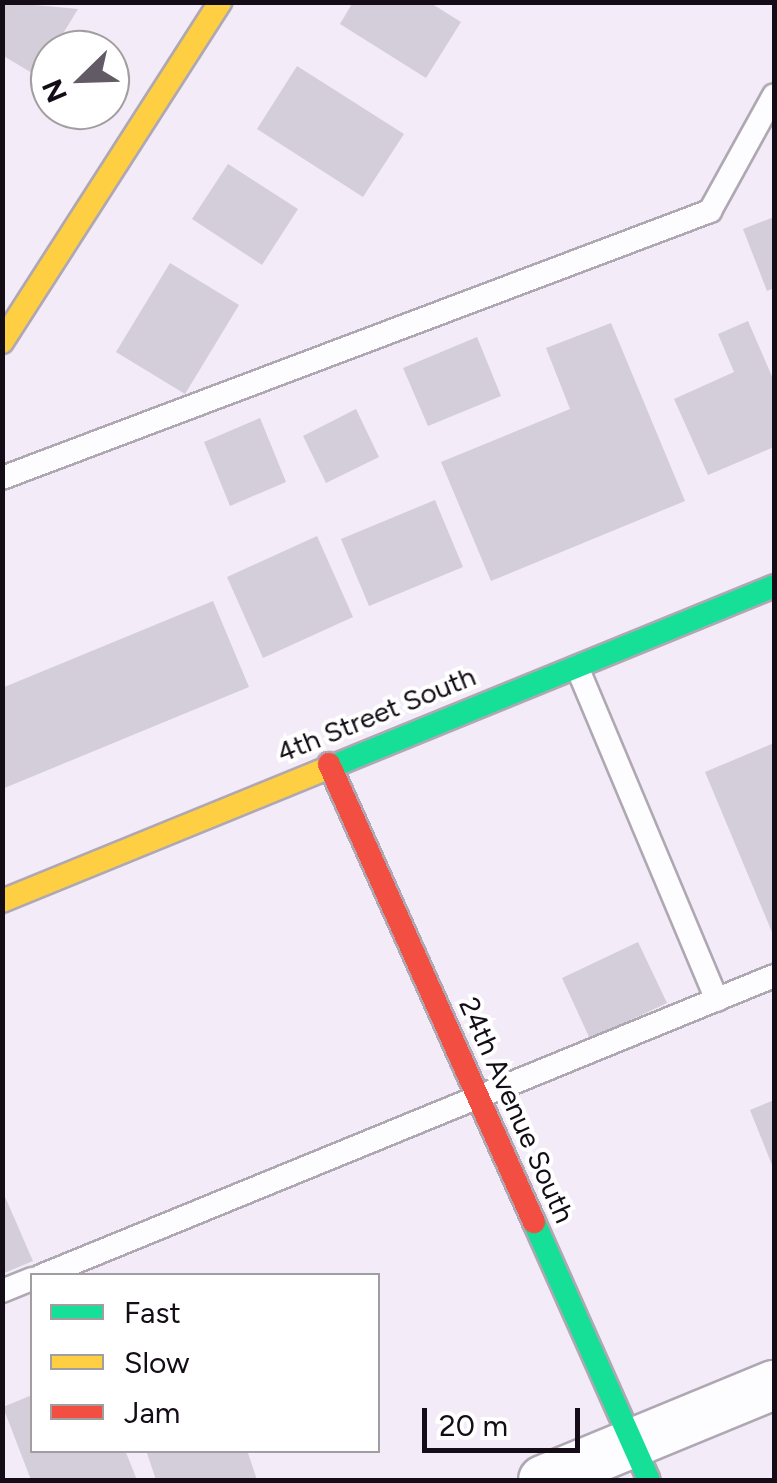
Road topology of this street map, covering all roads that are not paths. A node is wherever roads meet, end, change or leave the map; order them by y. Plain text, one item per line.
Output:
1 (220, 2) edge
2 (774, 96) edge
3 (2, 342) edge
4 (2, 478) edge
5 (774, 586) edge
6 (576, 666) junction
7 (329, 764) junction
8 (2, 902) edge
9 (774, 976) edge
10 (717, 1000) junction
11 (480, 1101) junction
12 (49, 1273) edge
13 (30, 1280) edge
14 (2, 1291) edge
15 (774, 1385) edge
16 (641, 1462) edge
17 (543, 1480) edge

1 - 3 street
2 - 4 lane
5 - 6 street, 4th Street South
6 - 7 street, 4th Street South
6 - 10 lane
7 - 8 street, 4th Street South
7 - 11 street, 24th Avenue South
9 - 10 lane
10 - 11 lane
11 - 12 lane
11 - 16 street, 24th Avenue South
13 - 14 lane
15 - 16 street
16 - 17 street

